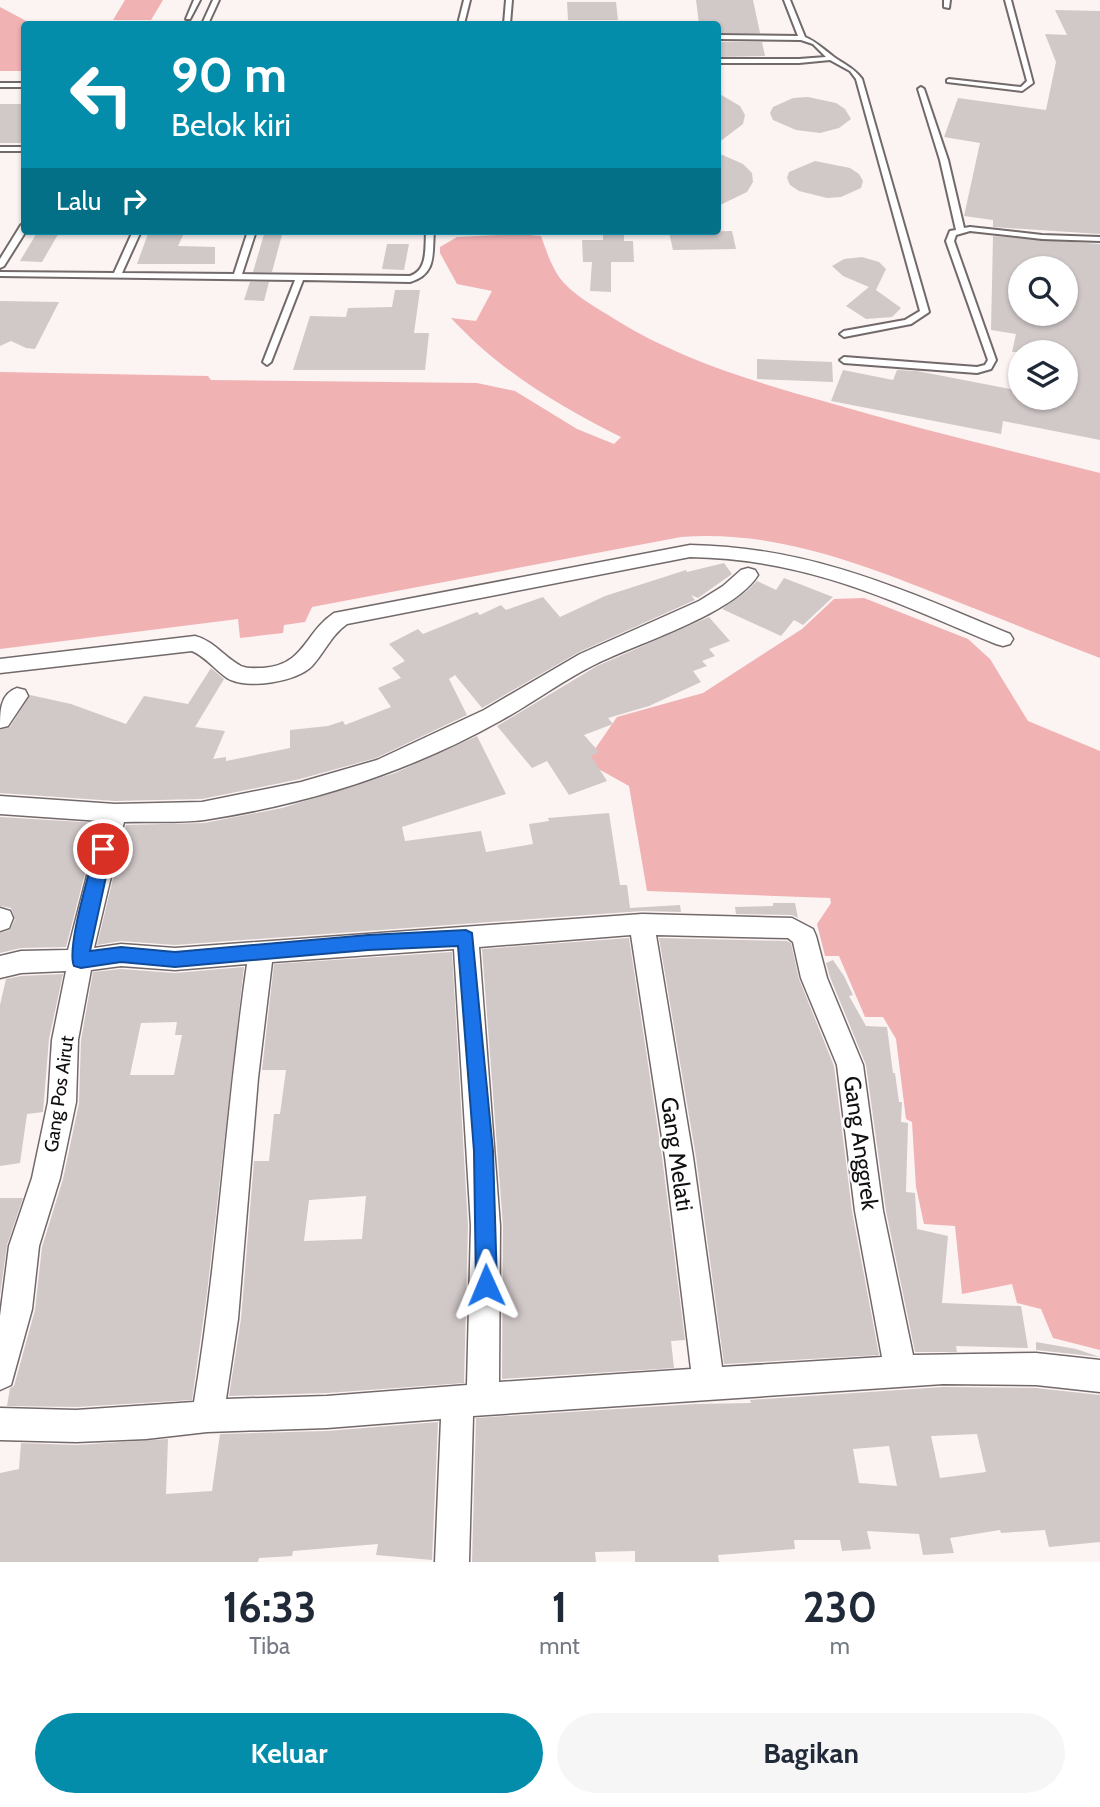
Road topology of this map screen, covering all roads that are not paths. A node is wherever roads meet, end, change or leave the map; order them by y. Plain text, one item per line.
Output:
1 (197, 0) edge
2 (216, 0) edge
3 (467, 0) edge
4 (509, 0) edge
5 (787, 0) edge
6 (1007, 0) edge
7 (188, 18) dead end
8 (206, 21) edge
9 (462, 21) edge
10 (507, 21) edge
11 (721, 37) edge
12 (802, 37) junction
13 (831, 58) junction
14 (721, 61) edge
15 (949, 81) dead end
16 (0, 85) edge
17 (21, 85) edge
18 (921, 89) dead end
19 (0, 149) edge
20 (21, 149) edge
21 (960, 230) junction
22 (21, 232) edge
23 (135, 235) edge
24 (251, 235) edge
25 (430, 235) edge
26 (1100, 239) edge
27 (0, 266) edge
28 (0, 274) edge
29 (117, 276) junction
30 (237, 278) junction
31 (300, 278) junction
32 (845, 334) dead end
33 (844, 360) dead end
34 (267, 362) dead end
35 (748, 575) dead end
36 (1003, 639) dead end
37 (0, 666) edge
38 (17, 696) dead end
39 (0, 720) edge
40 (0, 805) edge
41 (115, 813) junction
42 (642, 924) junction
43 (466, 938) junction
44 (261, 951) junction
45 (81, 960) junction
46 (0, 967) edge
47 (900, 1371) junction
48 (0, 1374) edge
49 (1100, 1376) edge
50 (709, 1384) junction
51 (470, 1401) junction
52 (207, 1416) junction
53 (0, 1424) edge
54 (452, 1562) edge

1 - 7 lane
2 - 8 lane
3 - 9 lane
4 - 10 lane
5 - 12 lane
6 - 15 lane
11 - 12 lane
12 - 13 lane
13 - 14 lane
13 - 32 lane
16 - 17 lane
18 - 21 lane
19 - 20 lane
21 - 26 lane
21 - 33 lane
22 - 27 lane
23 - 29 lane
24 - 30 lane
25 - 31 lane
28 - 29 lane
29 - 30 lane
30 - 31 lane
31 - 34 lane
35 - 41 street
36 - 37 street
38 - 39 street
40 - 41 street
41 - 45 street, Gang Pos Airut
42 - 43 street
42 - 47 street, Gang Anggrek
42 - 50 street, Gang Melati
43 - 44 street
43 - 51 street
44 - 45 street
44 - 52 street
45 - 46 street
45 - 48 street, Gang Pos Airut
47 - 49 street
47 - 50 street
50 - 51 street
51 - 52 street
51 - 54 street
52 - 53 street

